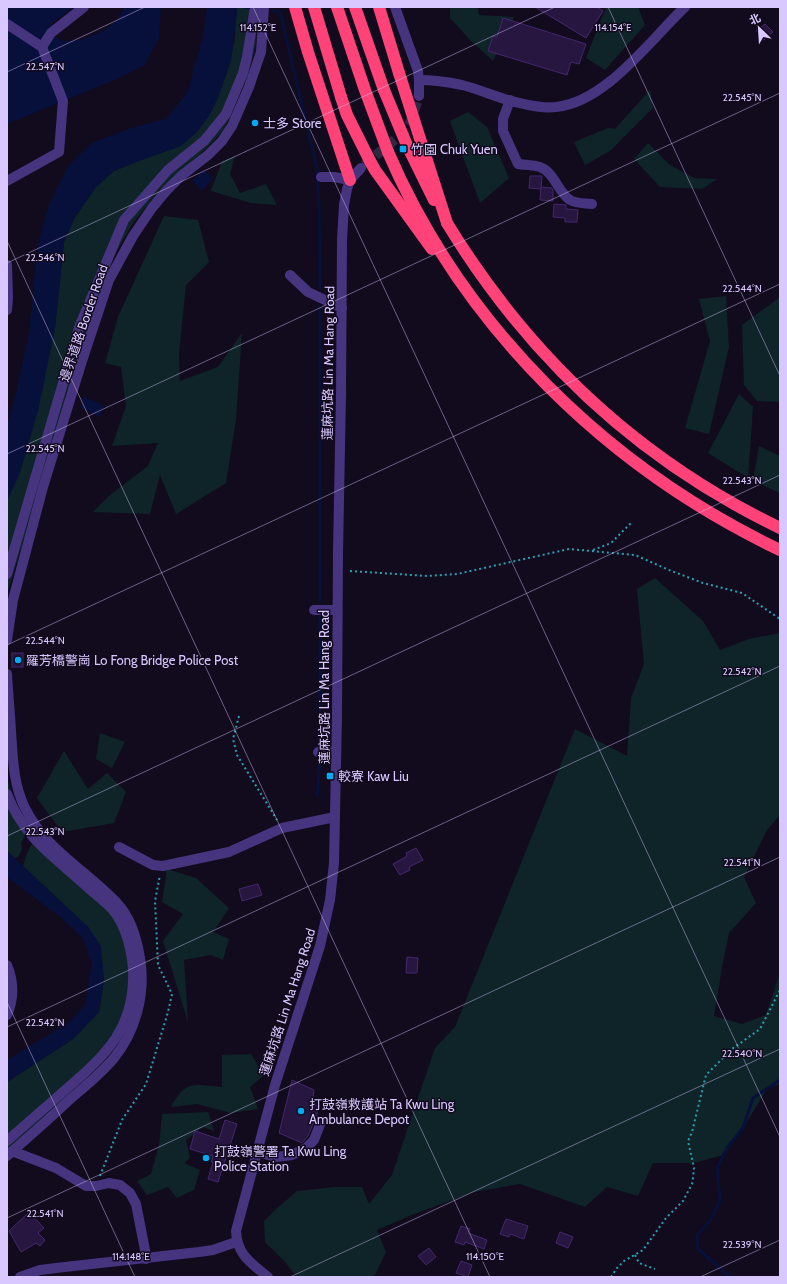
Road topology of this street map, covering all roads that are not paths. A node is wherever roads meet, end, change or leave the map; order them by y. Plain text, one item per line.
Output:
1 (84, 7) edge
2 (255, 7) edge
3 (264, 7) edge
4 (295, 7) edge
5 (314, 7) edge
6 (338, 7) edge
7 (355, 7) edge
8 (379, 7) edge
9 (395, 7) edge
10 (685, 7) edge
11 (7, 24) edge
12 (42, 47) junction
13 (420, 80) junction
14 (419, 96) tunnel mouth
15 (510, 100) junction
16 (361, 168) tunnel mouth
17 (321, 177) dead end
18 (350, 180) junction
19 (7, 181) edge
20 (592, 204) dead end
21 (446, 223) junction
22 (7, 265) edge
23 (455, 273) junction
24 (290, 275) dead end
25 (342, 308) junction
26 (7, 310) edge
27 (780, 528) edge
28 (780, 550) edge
29 (7, 574) edge
30 (314, 610) dead end
31 (337, 610) junction
32 (7, 640) edge
33 (7, 674) edge
34 (336, 751) junction
35 (318, 752) dead end
36 (7, 794) edge
37 (335, 817) junction
38 (120, 847) dead end
39 (7, 965) edge
40 (7, 1015) edge
41 (321, 1122) dead end
42 (7, 1141) edge
43 (256, 1152) junction
44 (10, 1154) edge
45 (236, 1242) junction
46 (146, 1259) junction
47 (20, 1277) edge
48 (268, 1277) edge

1 - 12 street
2 - 29 street
3 - 32 street, 邊界道路 Border Road
4 - 18 highway
5 - 23 highway, bridge
6 - 23 highway, bridge
7 - 21 highway, bridge
8 - 21 highway, bridge
9 - 13 street
10 - 15 street
11 - 12 street
12 - 19 street
13 - 14 street
13 - 15 street
15 - 20 street
16 - 18 street, 蓮麻坑路 Lin Ma Hang Road
17 - 18 street
18 - 25 street, 蓮麻坑路 Lin Ma Hang Road
21 - 27 highway
22 - 26 street
23 - 28 highway
24 - 25 street
25 - 31 street, 蓮麻坑路 Lin Ma Hang Road
30 - 31 street
31 - 34 street, 蓮麻坑路 Lin Ma Hang Road
33 - 44 street
34 - 35 street
34 - 37 street, 蓮麻坑路 Lin Ma Hang Road
36 - 42 street
37 - 38 street
37 - 43 street, 蓮麻坑路 Lin Ma Hang Road
39 - 40 street
41 - 43 street
43 - 45 street, 蓮麻坑路 Lin Ma Hang Road
44 - 46 street
45 - 46 street
45 - 48 street
46 - 47 street

